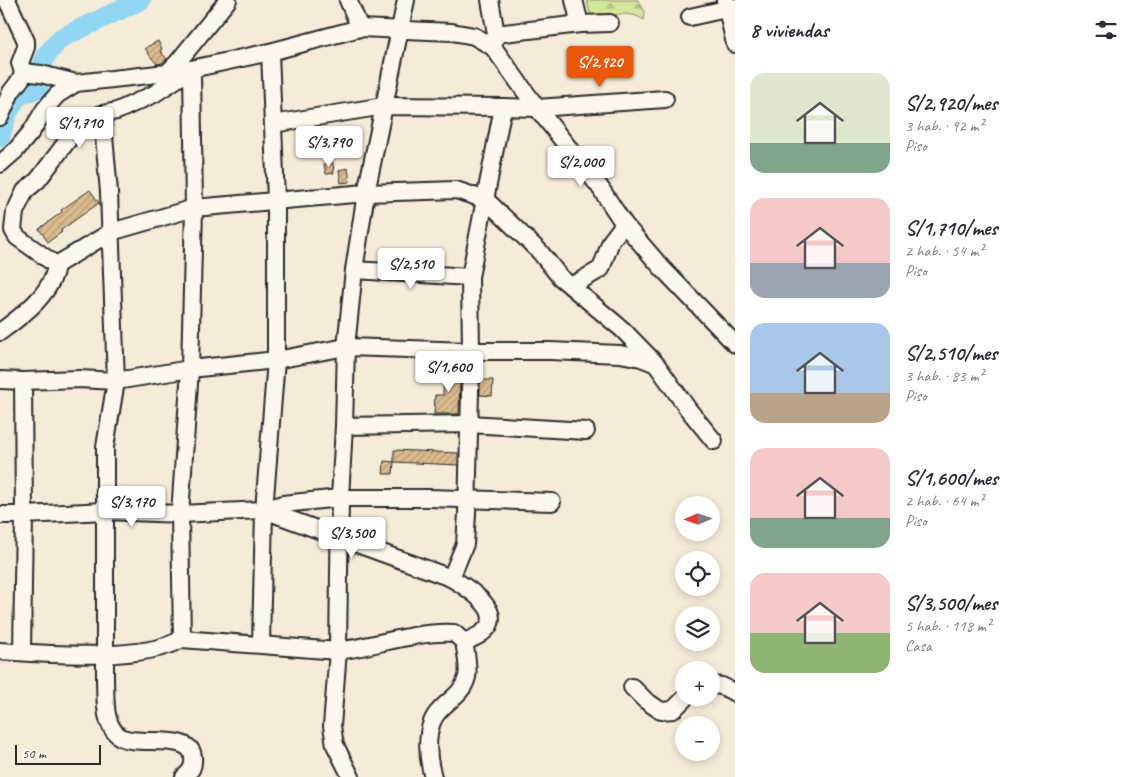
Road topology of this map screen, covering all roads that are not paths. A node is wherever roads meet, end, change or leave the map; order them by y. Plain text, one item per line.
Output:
1 (8, 0) edge
2 (228, 0) edge
3 (348, 0) edge
4 (406, 0) edge
5 (490, 0) edge
6 (574, 0) edge
7 (729, 5) edge
8 (690, 17) dead end
9 (610, 23) dead end
10 (580, 24) junction
11 (360, 28) junction
12 (400, 29) junction
13 (494, 40) junction
14 (735, 44) edge
15 (270, 52) junction
16 (192, 69) junction
17 (23, 72) junction
18 (167, 73) junction
19 (76, 83) junction
20 (665, 99) dead end
21 (384, 106) junction
22 (503, 107) junction
23 (537, 108) junction
24 (102, 114) junction
25 (0, 117) edge
26 (273, 124) junction
27 (0, 164) edge
28 (366, 193) junction
29 (276, 200) junction
30 (486, 200) junction
31 (194, 208) junction
32 (624, 224) junction
33 (111, 232) junction
34 (56, 264) junction
35 (354, 270) junction
36 (470, 278) junction
37 (571, 286) junction
38 (0, 332) edge
39 (735, 344) edge
40 (346, 347) junction
41 (471, 351) junction
42 (276, 360) junction
43 (656, 364) junction
44 (190, 368) junction
45 (0, 380) edge
46 (116, 381) junction
47 (23, 382) junction
48 (469, 424) junction
49 (344, 426) junction
50 (586, 431) dead end
51 (714, 441) dead end
52 (340, 498) junction
53 (467, 500) junction
54 (552, 502) dead end
55 (264, 510) junction
56 (106, 511) junction
57 (180, 514) junction
58 (0, 515) edge
59 (24, 516) junction
60 (340, 538) junction
61 (451, 578) junction
62 (182, 638) junction
63 (464, 642) junction
64 (261, 644) junction
65 (0, 651) edge
66 (338, 651) junction
67 (22, 652) junction
68 (105, 654) junction
69 (720, 686) edge
70 (632, 687) dead end
71 (735, 693) edge
72 (677, 706) edge
73 (184, 777) edge
74 (351, 777) edge
75 (433, 777) edge

1 - 17 street
2 - 18 street
3 - 11 street
4 - 12 street
5 - 13 street
6 - 10 street
7 - 8 street
7 - 14 street
9 - 10 street
10 - 13 street
11 - 12 street
11 - 15 street
12 - 13 street
12 - 21 street
13 - 23 street
15 - 16 street
15 - 26 street
16 - 18 street
16 - 24 street
16 - 31 street
17 - 19 street
17 - 25 street
18 - 19 street
19 - 27 street
20 - 23 street
21 - 22 street
21 - 26 street
21 - 28 street
22 - 23 street
22 - 30 street
23 - 32 street
24 - 33 street
24 - 34 street
26 - 29 street
28 - 29 street
28 - 30 street
28 - 35 street
29 - 31 street
29 - 42 street
30 - 36 street
30 - 37 street
31 - 33 street
31 - 44 street
32 - 37 street
32 - 39 street
33 - 34 street
33 - 46 street
34 - 38 street
35 - 36 street
35 - 40 street
36 - 41 street
37 - 43 street
40 - 41 street
40 - 42 street
40 - 49 street
41 - 43 street
41 - 48 street
42 - 44 street
42 - 55 street
43 - 51 street
44 - 46 street
44 - 57 street
45 - 47 street
46 - 47 street
46 - 56 street
47 - 59 street
48 - 49 street
48 - 50 street
48 - 53 street
49 - 52 street
52 - 53 street
52 - 55 street
52 - 60 street
53 - 54 street
53 - 61 street
55 - 57 street
55 - 60 street
55 - 64 street
56 - 57 street
56 - 59 street
56 - 68 street
57 - 62 street
58 - 59 street
59 - 67 street
60 - 61 street
60 - 66 street
61 - 63 street
62 - 64 street
62 - 68 street
63 - 66 street
63 - 75 street
64 - 66 street
65 - 67 street
66 - 74 street
67 - 68 street
68 - 73 street
69 - 71 street
70 - 72 street

